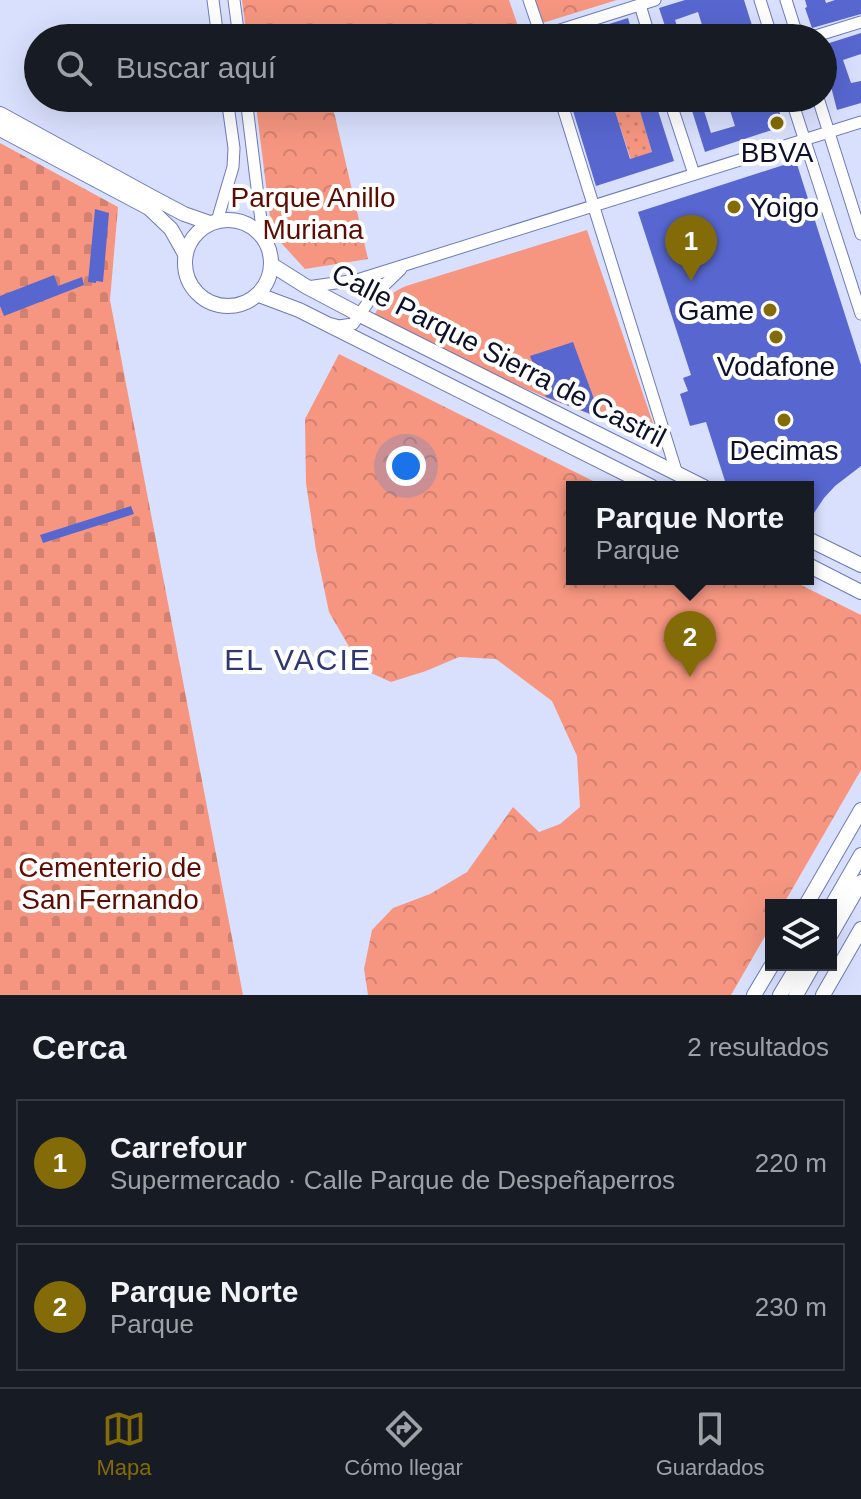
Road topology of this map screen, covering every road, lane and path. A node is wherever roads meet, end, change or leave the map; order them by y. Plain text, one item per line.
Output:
1 (213, 0) edge
2 (234, 0) edge
3 (529, 0) edge
4 (655, 0) edge
5 (760, 0) edge
6 (786, 0) edge
7 (640, 5) junction
8 (861, 22) edge
9 (216, 24) edge
10 (237, 24) edge
11 (537, 24) edge
12 (581, 24) edge
13 (646, 24) edge
14 (768, 24) edge
15 (794, 24) edge
16 (837, 29) edge
17 (229, 112) edge
18 (248, 112) edge
19 (564, 112) edge
20 (674, 112) edge
21 (796, 112) edge
22 (822, 112) edge
23 (0, 114) edge
24 (861, 122) edge
25 (0, 129) edge
26 (828, 132) junction
27 (805, 139) junction
28 (694, 174) junction
29 (594, 206) junction
30 (214, 222) junction
31 (861, 234) edge
32 (263, 237) junction
33 (185, 254) junction
34 (272, 265) junction
35 (404, 266) junction
36 (307, 287) junction
37 (259, 295) junction
38 (861, 314) edge
39 (360, 315) junction
40 (325, 323) junction
41 (677, 474) junction
42 (640, 481) edge
43 (692, 481) edge
44 (814, 542) edge
45 (861, 565) edge
46 (814, 568) edge
47 (861, 592) edge
48 (861, 810) edge
49 (861, 855) edge
50 (861, 882) edge
51 (809, 899) edge
52 (836, 899) edge
53 (837, 924) edge
54 (861, 929) edge
55 (768, 971) edge
56 (794, 971) edge
57 (810, 971) edge
58 (828, 993) edge
59 (754, 995) edge
60 (780, 995) edge
61 (796, 995) edge

1 - 9 street
2 - 10 street
3 - 11 street
4 - 7 street
5 - 14 street
6 - 15 street
7 - 12 street
7 - 13 street
8 - 16 street
17 - 30 street
18 - 32 street
19 - 29 street
20 - 28 street
21 - 27 street
22 - 26 street
23 - 30 main road
24 - 26 street
25 - 33 main road
26 - 27 street
26 - 31 street
27 - 28 street
27 - 38 street
28 - 29 street
29 - 35 street
29 - 41 street
30 - 32 main road
30 - 33 main road
32 - 34 main road
33 - 37 main road
34 - 36 main road, Calle Parque Sierra de Castril
34 - 37 main road
35 - 36 street
35 - 39 street
36 - 39 main road, Calle Parque Sierra de Castril
37 - 40 main road, Calle Parque Sierra de Castril
39 - 40 street
39 - 41 main road, Calle Parque Sierra de Castril
40 - 42 main road, Calle Parque Sierra de Castril
41 - 43 main road, Calle Parque Sierra de Castril
44 - 45 main road
46 - 47 main road
48 - 51 main road
49 - 52 main road
50 - 53 main road
54 - 58 main road
55 - 59 main road
56 - 60 main road
57 - 61 main road

